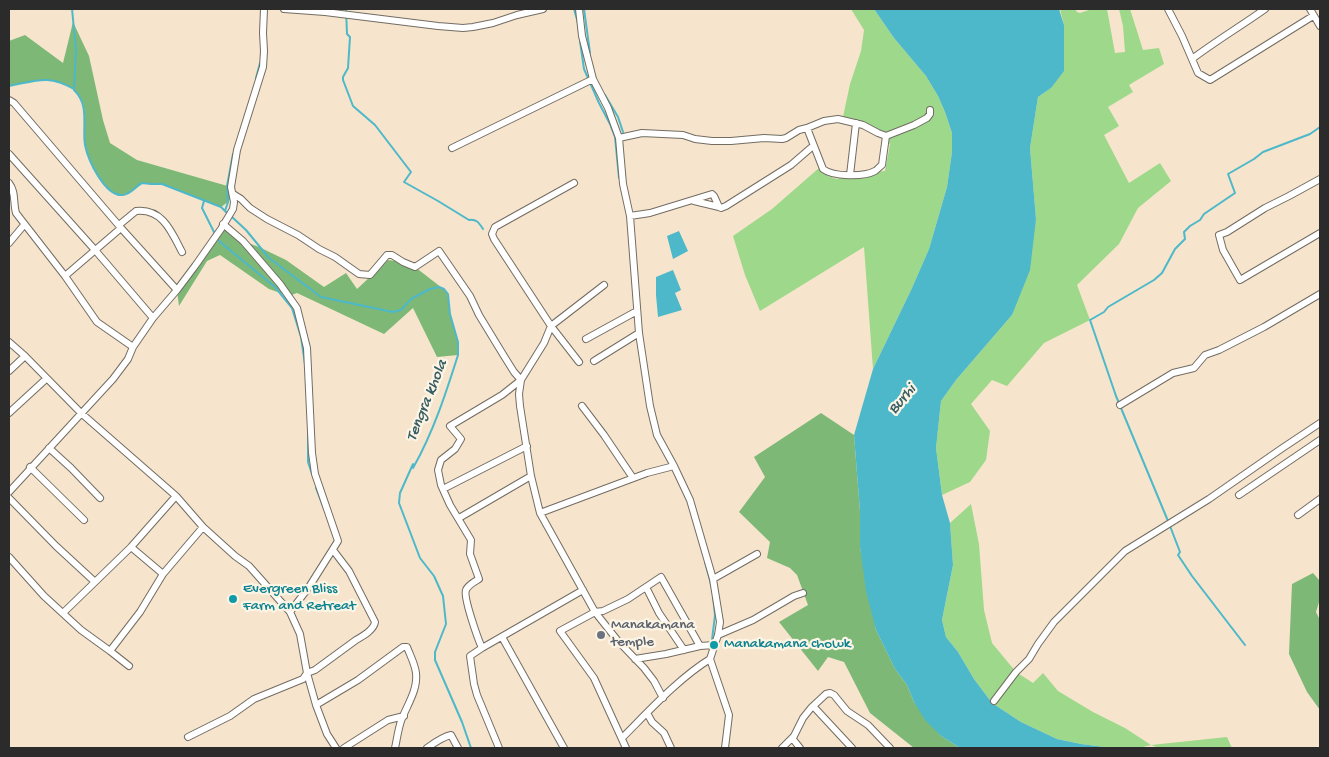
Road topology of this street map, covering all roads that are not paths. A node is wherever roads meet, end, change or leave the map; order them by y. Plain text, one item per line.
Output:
1 (264, 9) edge
2 (284, 9) edge
3 (544, 9) edge
4 (579, 9) edge
5 (1168, 9) edge
6 (1266, 9) edge
7 (1310, 9) edge
8 (1313, 16) junction
9 (1320, 26) edge
10 (1192, 59) junction
11 (590, 80) junction
12 (9, 100) edge
13 (930, 110) dead end
14 (856, 123) junction
15 (807, 128) junction
16 (886, 136) junction
17 (620, 138) junction
18 (813, 146) junction
19 (452, 148) dead end
20 (9, 154) edge
21 (850, 175) junction
22 (1320, 178) edge
23 (9, 182) edge
24 (574, 183) dead end
25 (233, 194) junction
26 (693, 201) junction
27 (719, 207) junction
28 (630, 216) junction
29 (223, 224) junction
30 (24, 225) junction
31 (120, 226) junction
32 (1320, 233) edge
33 (9, 243) edge
34 (96, 250) junction
35 (182, 252) dead end
36 (65, 276) junction
37 (604, 285) dead end
38 (177, 290) junction
39 (1320, 294) edge
40 (637, 311) junction
41 (154, 318) junction
42 (552, 326) junction
43 (639, 333) junction
44 (586, 339) dead end
45 (9, 342) edge
46 (133, 346) junction
47 (25, 356) junction
48 (594, 361) dead end
49 (579, 362) dead end
50 (9, 371) edge
51 (46, 379) junction
52 (521, 380) junction
53 (1120, 405) dead end
54 (582, 406) dead end
55 (9, 413) edge
56 (80, 413) junction
57 (1320, 423) edge
58 (1320, 440) edge
59 (527, 446) junction
60 (49, 448) junction
61 (674, 466) junction
62 (30, 467) junction
63 (531, 476) junction
64 (633, 478) junction
65 (443, 489) junction
66 (9, 492) edge
67 (1239, 495) dead end
68 (176, 496) junction
69 (9, 498) edge
70 (100, 498) dead end
71 (1320, 500) edge
72 (540, 513) junction
73 (1298, 515) dead end
74 (459, 518) junction
75 (84, 520) dead end
76 (204, 527) junction
77 (132, 547) junction
78 (333, 550) junction
79 (756, 554) dead end
80 (9, 557) edge
81 (163, 574) junction
82 (713, 579) junction
83 (95, 582) junction
84 (646, 587) junction
85 (584, 590) junction
86 (803, 593) dead end
87 (290, 612) junction
88 (595, 612) junction
89 (63, 614) junction
90 (718, 635) junction
91 (502, 637) junction
92 (714, 645) junction
93 (700, 646) junction
94 (482, 648) junction
95 (110, 650) junction
96 (684, 650) junction
97 (635, 658) junction
98 (710, 659) junction
99 (129, 666) dead end
100 (307, 673) junction
101 (663, 698) junction
102 (994, 701) dead end
103 (316, 705) junction
104 (812, 706) junction
105 (648, 713) junction
106 (404, 716) junction
107 (188, 737) dead end
108 (622, 738) junction
109 (792, 738) junction
110 (336, 748) edge
111 (344, 748) edge
112 (395, 748) edge
113 (427, 748) edge
114 (458, 748) edge
115 (499, 748) edge
116 (564, 748) edge
117 (626, 748) edge
118 (671, 748) edge
119 (726, 748) edge
120 (782, 748) edge
121 (800, 748) edge
122 (852, 748) edge
123 (890, 748) edge

1 - 25 street
2 - 3 street
4 - 11 street
5 - 10 street
6 - 10 street
7 - 8 street
8 - 9 street
8 - 10 street
11 - 17 street
11 - 19 street
12 - 31 street
13 - 16 street
14 - 15 street
14 - 16 street
14 - 21 street
15 - 17 street
15 - 18 street
16 - 21 street
17 - 28 street
18 - 21 street
18 - 27 street
20 - 34 street
22 - 32 street
23 - 30 street
24 - 42 street
25 - 29 street
25 - 52 street
26 - 27 street
26 - 27 street
26 - 28 street
28 - 40 street
29 - 38 street
29 - 78 street
30 - 33 street
30 - 36 street
31 - 34 street
31 - 35 street
31 - 38 street
34 - 36 street
34 - 41 street
36 - 46 street
37 - 42 street
38 - 41 street
39 - 53 street
40 - 43 street
40 - 44 street
41 - 46 street
42 - 49 street
42 - 52 street
43 - 48 street
43 - 61 street
45 - 47 street
46 - 56 street
47 - 50 street
47 - 51 street
51 - 55 street
51 - 56 street
52 - 59 street
52 - 65 street
54 - 64 street
56 - 60 street
56 - 68 street
57 - 102 street
58 - 67 street
59 - 63 street
59 - 65 street
60 - 62 street
60 - 70 street
61 - 64 street
61 - 82 street
62 - 66 street
62 - 75 street
63 - 72 street
63 - 74 street
64 - 72 street
65 - 74 street
68 - 76 street
68 - 77 street
69 - 83 street
71 - 73 street
72 - 85 street
74 - 94 street
76 - 81 street
76 - 87 street
77 - 81 street
77 - 83 street
78 - 87 street
78 - 100 street
79 - 82 street
80 - 89 street
81 - 95 street
82 - 90 street
83 - 89 street
84 - 88 street
84 - 93 street
84 - 96 street
85 - 88 street
85 - 91 street
86 - 90 street
87 - 100 street
88 - 97 street
88 - 108 street
89 - 95 street
90 - 92 street
91 - 94 street
91 - 116 street
92 - 93 street
92 - 98 street
93 - 96 street
94 - 115 street
95 - 99 street
96 - 97 street
97 - 101 street
98 - 101 street
98 - 119 street
100 - 103 street
100 - 107 street
101 - 105 street
103 - 106 street
103 - 110 street
104 - 109 street
104 - 122 street
104 - 123 street
105 - 108 street
105 - 118 street
106 - 111 street
106 - 112 street
108 - 117 street
109 - 120 street
109 - 121 street
113 - 114 street

